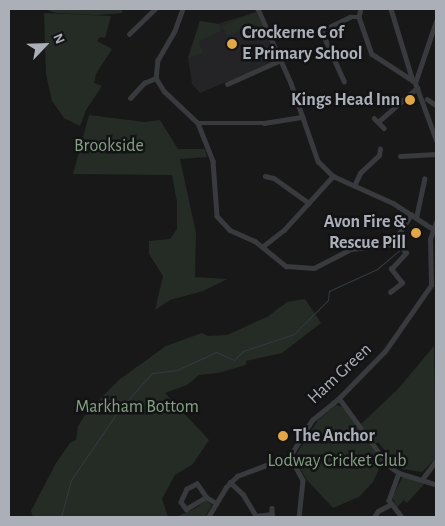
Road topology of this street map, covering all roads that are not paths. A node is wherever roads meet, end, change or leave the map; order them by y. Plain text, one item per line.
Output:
1 (155, 9) edge
2 (183, 9) edge
3 (258, 9) edge
4 (361, 9) edge
5 (391, 9) edge
6 (359, 17) junction
7 (436, 21) edge
8 (129, 34) dead end
9 (281, 60) junction
10 (156, 78) junction
11 (344, 82) dead end
12 (227, 84) dead end
13 (415, 84) junction
14 (130, 98) dead end
15 (427, 99) dead end
16 (436, 105) edge
17 (303, 117) junction
18 (374, 118) dead end
19 (378, 122) junction
20 (198, 123) junction
21 (384, 128) dead end
22 (436, 140) edge
23 (380, 149) dead end
24 (436, 154) edge
25 (400, 156) dead end
26 (265, 176) dead end
27 (333, 176) junction
28 (424, 179) dead end
29 (354, 186) junction
30 (309, 203) junction
31 (414, 216) junction
32 (436, 222) edge
33 (433, 229) junction
34 (396, 241) junction
35 (262, 247) junction
36 (390, 292) dead end
37 (339, 398) junction
38 (290, 456) junction
39 (436, 461) edge
40 (399, 473) junction
41 (423, 478) junction
42 (230, 482) junction
43 (436, 484) edge
44 (206, 497) junction
45 (216, 503) junction
46 (390, 505) junction
47 (272, 508) dead end
48 (272, 516) edge
49 (208, 517) edge
50 (300, 517) edge
51 (374, 517) edge
52 (402, 517) edge

1 - 8 street
2 - 10 street
3 - 9 street
4 - 6 street
5 - 13 street
6 - 11 street
6 - 13 street
7 - 13 street
9 - 12 street
9 - 17 street
10 - 14 street
10 - 20 street
13 - 19 street
13 - 22 street
15 - 16 street
17 - 20 street
17 - 27 street
18 - 19 street
19 - 21 street
20 - 35 street
23 - 29 street
24 - 25 street
26 - 30 street
27 - 29 street
27 - 30 street
28 - 31 street
29 - 31 street
30 - 35 street
31 - 33 street
31 - 34 street
32 - 33 street, Ham Green
33 - 37 street, Ham Green
34 - 35 street
34 - 36 street
37 - 38 street, Ham Green
37 - 40 street
38 - 42 street
38 - 50 street
39 - 41 street
40 - 41 street
40 - 46 street
41 - 43 street
42 - 45 street
42 - 48 street
44 - 44 street
44 - 45 street
45 - 49 street
46 - 51 street
46 - 52 street
47 - 48 street

